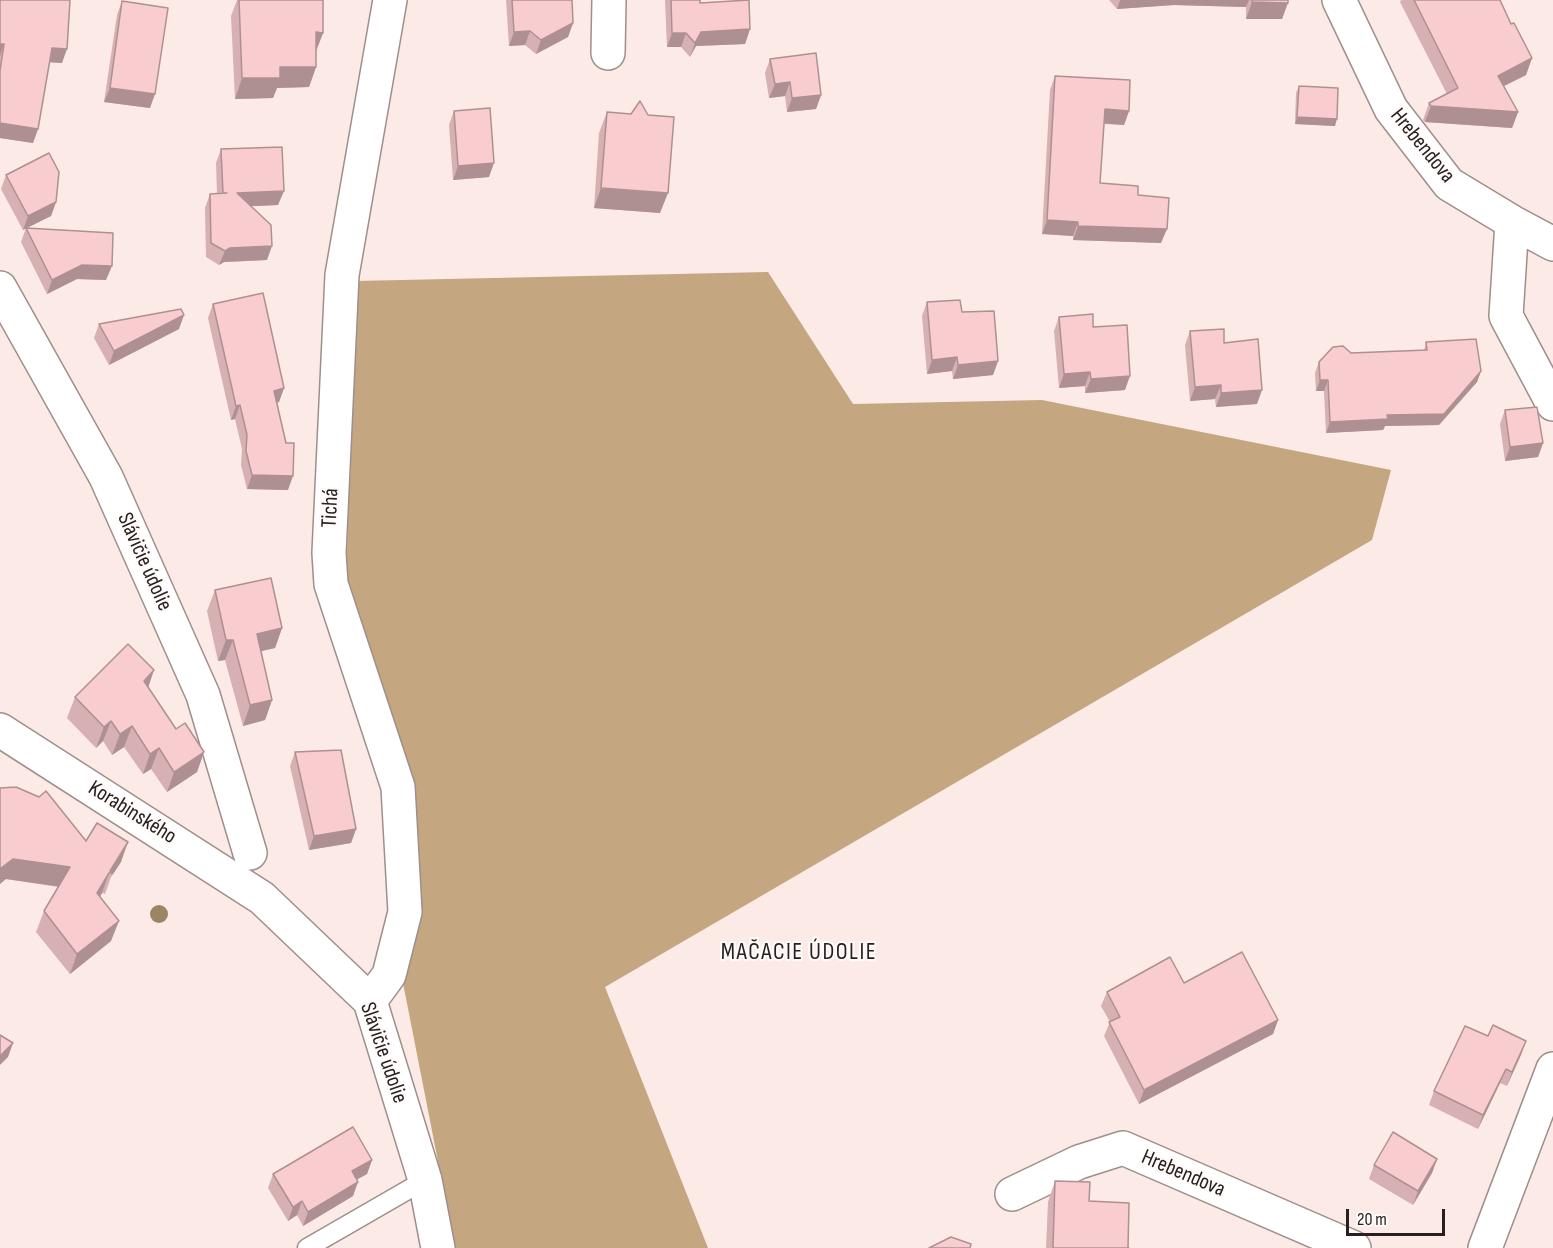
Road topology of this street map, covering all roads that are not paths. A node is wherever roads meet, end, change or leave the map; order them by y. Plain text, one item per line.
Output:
1 (390, 0) edge
2 (609, 0) edge
3 (1339, 0) edge
4 (608, 53) dead end
5 (1512, 222) junction
6 (1553, 244) edge
7 (0, 288) edge
8 (1553, 404) edge
9 (0, 730) edge
10 (250, 853) dead end
11 (262, 898) joint
12 (370, 1001) junction
13 (1553, 1069) edge
14 (425, 1180) junction
15 (1012, 1194) dead end
16 (307, 1248) edge
17 (438, 1248) edge
18 (1353, 1248) edge
19 (1485, 1248) edge

1 - 12 street, Tichá
2 - 4 street
3 - 5 street, Hrebendova
5 - 6 street, Hrebendova
5 - 8 street
7 - 10 street, Slávičie údolie
9 - 11 street, Korabinského
11 - 12 street, Slávičie údolie
12 - 14 street, Slávičie údolie
13 - 19 street
14 - 16 lane
14 - 17 street, Slávičie údolie
15 - 18 street, Hrebendova

